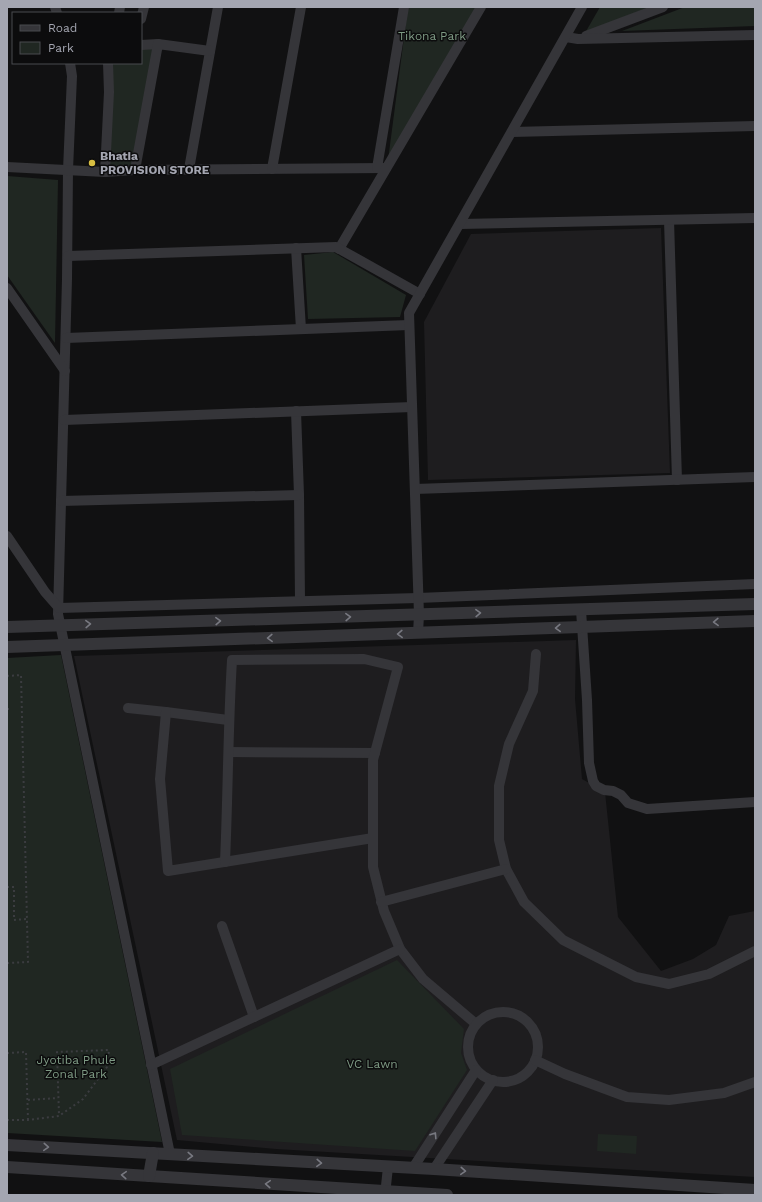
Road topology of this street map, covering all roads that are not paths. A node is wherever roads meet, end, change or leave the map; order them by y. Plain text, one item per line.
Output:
1 (218, 7) edge
2 (301, 7) edge
3 (404, 7) edge
4 (480, 7) edge
5 (582, 7) edge
6 (663, 7) edge
7 (755, 35) edge
8 (566, 36) junction
9 (578, 39) junction
10 (158, 44) junction
11 (142, 45) edge
12 (210, 51) junction
13 (70, 64) edge
14 (108, 64) edge
15 (755, 126) edge
16 (512, 132) junction
17 (7, 167) edge
18 (382, 168) junction
19 (189, 169) junction
20 (272, 169) junction
21 (68, 170) junction
22 (135, 170) junction
23 (105, 172) junction
24 (755, 218) edge
25 (669, 220) junction
26 (460, 224) junction
27 (296, 248) junction
28 (339, 249) junction
29 (68, 256) junction
30 (7, 288) edge
31 (420, 294) junction
32 (409, 325) junction
33 (301, 329) junction
34 (66, 338) junction
35 (65, 371) junction
36 (412, 407) junction
37 (296, 411) junction
38 (64, 420) junction
39 (755, 477) edge
40 (677, 480) junction
41 (415, 489) junction
42 (299, 495) junction
43 (62, 501) junction
44 (7, 536) edge
45 (755, 584) edge
46 (418, 598) junction
47 (300, 601) junction
48 (755, 604) edge
49 (59, 608) junction
50 (581, 610) junction
51 (419, 615) junction
52 (755, 621) edge
53 (60, 625) junction
54 (7, 627) edge
55 (583, 628) junction
56 (418, 633) junction
57 (65, 645) junction
58 (7, 647) edge
59 (536, 654) dead end
60 (128, 708) dead end
61 (166, 712) junction
62 (228, 720) junction
63 (229, 752) junction
64 (375, 753) junction
65 (755, 802) edge
66 (373, 838) junction
67 (225, 862) junction
68 (506, 869) junction
69 (382, 902) junction
70 (222, 926) dead end
71 (400, 949) junction
72 (755, 951) edge
73 (254, 1017) junction
74 (476, 1024) junction
75 (536, 1060) junction
76 (151, 1065) junction
77 (476, 1070) junction
78 (493, 1080) junction
79 (755, 1082) edge
80 (7, 1144) edge
81 (153, 1153) junction
82 (170, 1154) junction
83 (7, 1167) edge
84 (388, 1167) junction
85 (413, 1168) junction
86 (434, 1169) junction
87 (149, 1176) junction
88 (755, 1190) edge
89 (385, 1193) edge
90 (447, 1195) edge

1 - 12 street
2 - 20 street
3 - 18 street
4 - 18 street
5 - 8 street
6 - 9 street
7 - 9 street
8 - 9 street
8 - 16 street
10 - 11 street
10 - 12 street
10 - 22 street
12 - 19 street
13 - 21 street
14 - 23 street
15 - 16 street
16 - 26 street
17 - 21 street
18 - 20 street
18 - 28 street
19 - 20 street
19 - 22 street
21 - 23 street
21 - 29 street
22 - 23 street
24 - 25 street
25 - 26 street
25 - 40 street
26 - 31 street
27 - 28 street
27 - 29 street
27 - 33 street
28 - 31 street
29 - 34 street
30 - 35 street
31 - 32 street
32 - 33 street
32 - 36 street
33 - 34 street
34 - 35 street
35 - 38 street
36 - 37 street
36 - 41 street
37 - 38 street
37 - 42 street
38 - 43 street
39 - 40 street
40 - 41 street
41 - 46 street
42 - 43 street
42 - 47 street
43 - 49 street
44 - 49 street
45 - 46 street
46 - 47 street
46 - 51 street
47 - 49 street
48 - 50 street
49 - 53 street
51 -> 50 street
50 - 55 street
53 -> 51 street
51 - 56 street
52 -> 55 street
53 - 54 street
53 - 57 street
55 -> 56 street
55 - 65 street
56 -> 57 street
57 - 58 street
57 - 76 street
59 - 68 street
60 - 61 street
61 - 62 street
61 - 67 street
62 - 63 street
62 - 64 street
63 - 64 street
63 - 67 street
64 - 66 street
66 - 67 street
66 - 69 street
68 - 69 street
68 - 72 street
69 - 71 street
70 - 73 street
71 - 73 street
71 - 74 street
73 - 76 street
74 - 75 street
74 - 77 street
75 - 78 street
75 - 79 street
76 - 82 street
77 - 78 street
85 -> 77 street
78 - 86 street
80 -> 81 street
81 - 82 street
81 - 87 street
82 -> 84 street
87 -> 83 street
84 - 85 street
84 - 89 street
85 - 86 street
86 -> 88 street
89 -> 87 street
89 - 90 street

